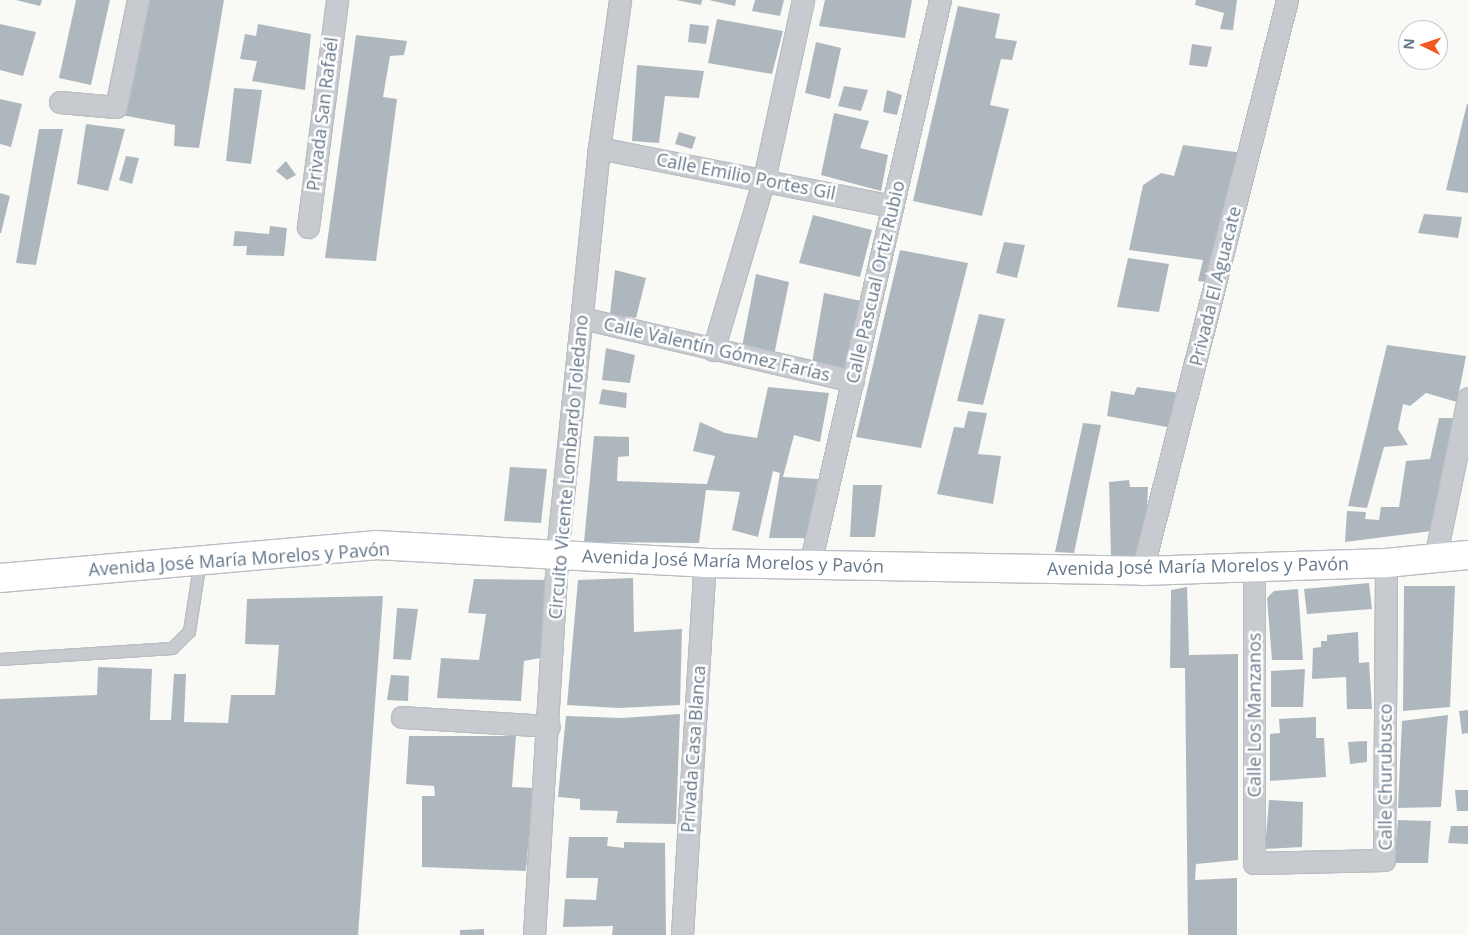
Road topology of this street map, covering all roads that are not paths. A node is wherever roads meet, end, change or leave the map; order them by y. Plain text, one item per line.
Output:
1 (138, 0) edge
2 (337, 0) edge
3 (620, 0) edge
4 (804, 0) edge
5 (940, 0) edge
6 (1287, 0) edge
7 (60, 102) dead end
8 (599, 148) junction
9 (764, 179) junction
10 (892, 206) junction
11 (308, 228) dead end
12 (582, 318) junction
13 (713, 350) junction
14 (853, 381) junction
15 (1468, 398) edge
16 (557, 554) junction
17 (1468, 555) edge
18 (1435, 558) junction
19 (200, 560) junction
20 (705, 563) junction
21 (1386, 563) junction
22 (810, 564) junction
23 (1254, 567) junction
24 (1142, 571) junction
25 (0, 578) edge
26 (0, 659) edge
27 (402, 717) dead end
28 (549, 726) junction
29 (1254, 863) joint
30 (534, 935) edge
31 (682, 935) edge

1 - 7 street
2 - 11 street, Privada San Rafaél
3 - 8 street, Circuito Vicente Lombardo Toledano
4 - 9 street
5 - 10 street, Calle Pascual Ortiz Rubio
6 - 24 street, Privada El Aguacate
8 - 9 street, Calle Emilio Portes Gil
8 - 12 street, Circuito Vicente Lombardo Toledano
9 - 10 street, Calle Emilio Portes Gil
9 - 13 street
10 - 14 street, Calle Pascual Ortiz Rubio
12 - 13 street, Calle Valentín Gómez Farías
12 - 16 street, Circuito Vicente Lombardo Toledano
13 - 14 street, Calle Valentín Gómez Farías
14 - 22 street, Calle Pascual Ortiz Rubio
15 - 18 street
16 - 19 main road, Avenida José María Morelos y Pavón
16 - 20 main road, Avenida José María Morelos y Pavón
16 - 28 street, Circuito Vicente Lombardo Toledano
17 - 18 main road, Avenida José María Morelos y Pavón
18 - 21 main road, Avenida José María Morelos y Pavón
19 - 25 main road, Avenida José María Morelos y Pavón
19 - 26 lane
20 - 22 main road, Avenida José María Morelos y Pavón
20 - 31 street, Privada Casa Blanca
21 - 23 main road, Avenida José María Morelos y Pavón
21 - 29 street, Calle Churubusco
22 - 24 main road, Avenida José María Morelos y Pavón
23 - 24 main road, Avenida José María Morelos y Pavón
23 - 29 street, Calle Los Manzanos
27 - 28 street
28 - 30 street, Circuito Vicente Lombardo Toledano

